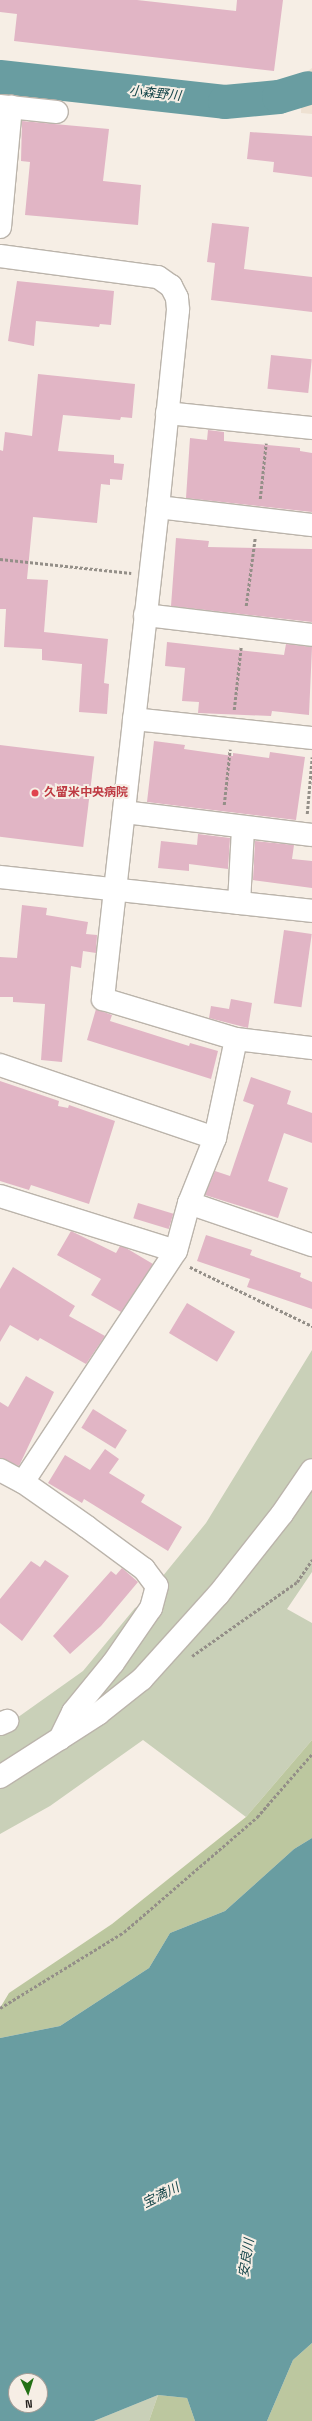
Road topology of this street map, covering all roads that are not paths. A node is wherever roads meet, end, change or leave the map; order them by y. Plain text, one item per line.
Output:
1 (6, 107) edge
2 (57, 112) dead end
3 (0, 227) edge
4 (0, 256) edge
5 (167, 413) junction
6 (312, 428) edge
7 (158, 507) junction
8 (312, 525) edge
9 (145, 615) junction
10 (312, 635) edge
11 (134, 719) junction
12 (312, 738) edge
13 (124, 812) junction
14 (243, 828) junction
15 (308, 835) edge
16 (0, 877) edge
17 (115, 890) junction
18 (239, 903) junction
19 (312, 911) edge
20 (236, 1039) junction
21 (312, 1048) edge
22 (0, 1064) edge
23 (215, 1138) junction
24 (0, 1196) edge
25 (189, 1203) junction
26 (312, 1245) edge
27 (176, 1251) junction
28 (0, 1470) edge
29 (312, 1470) edge
30 (23, 1482) junction
31 (60, 1739) junction
32 (0, 1777) edge

1 - 2 street
1 - 3 street
4 - 5 street
5 - 6 street
5 - 7 street
7 - 8 street
7 - 9 street
9 - 10 street
9 - 11 street
11 - 12 street
11 - 13 street
13 - 14 street
13 - 17 street
14 - 15 street
14 - 18 street
16 - 17 street
17 - 18 street
17 - 20 street
18 - 19 street
20 - 21 street
20 - 23 street
22 - 23 street
23 - 25 street
24 - 27 street
25 - 26 street
25 - 27 street
27 - 30 street
28 - 30 street
29 - 31 street
30 - 31 street
31 - 32 street

